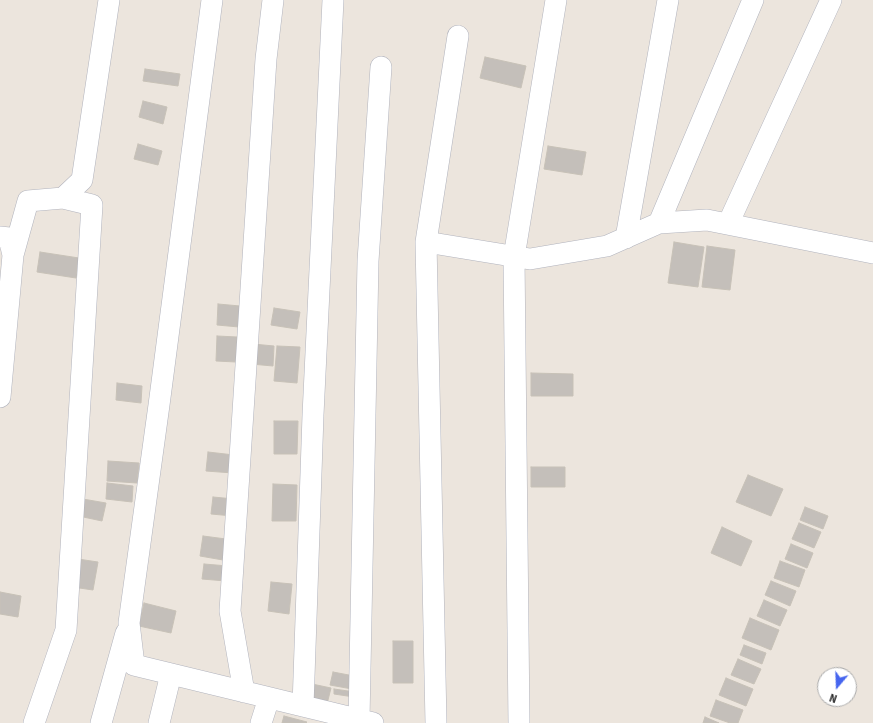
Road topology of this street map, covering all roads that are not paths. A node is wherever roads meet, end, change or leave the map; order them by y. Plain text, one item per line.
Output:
1 (109, 0) edge
2 (212, 0) edge
3 (273, 0) edge
4 (333, 0) edge
5 (556, 0) edge
6 (668, 0) edge
7 (753, 0) edge
8 (830, 0) edge
9 (458, 36) dead end
10 (381, 67) dead end
11 (63, 198) junction
12 (659, 223) junction
13 (728, 224) junction
14 (0, 237) edge
15 (626, 238) junction
16 (426, 242) junction
17 (873, 253) edge
18 (13, 255) junction
19 (514, 257) junction
20 (0, 398) edge
21 (129, 623) junction
22 (171, 674) junction
23 (244, 692) junction
24 (269, 698) junction
25 (303, 706) junction
26 (366, 721) edge
27 (34, 723) edge
28 (101, 723) edge
29 (159, 723) edge
30 (261, 723) edge
31 (436, 723) edge
32 (519, 723) edge

1 - 11 street
2 - 21 street
3 - 23 street
4 - 25 street
5 - 19 street
6 - 15 street
7 - 12 street
8 - 13 street
9 - 16 street
10 - 26 street
11 - 18 street
11 - 27 street
12 - 13 street
12 - 15 street
13 - 17 street
14 - 18 street
15 - 19 street
16 - 19 street
16 - 31 street
18 - 20 street
19 - 32 street
21 - 22 street
21 - 28 street
22 - 23 street
22 - 29 street
23 - 24 street
24 - 25 street
24 - 30 street
25 - 26 street

